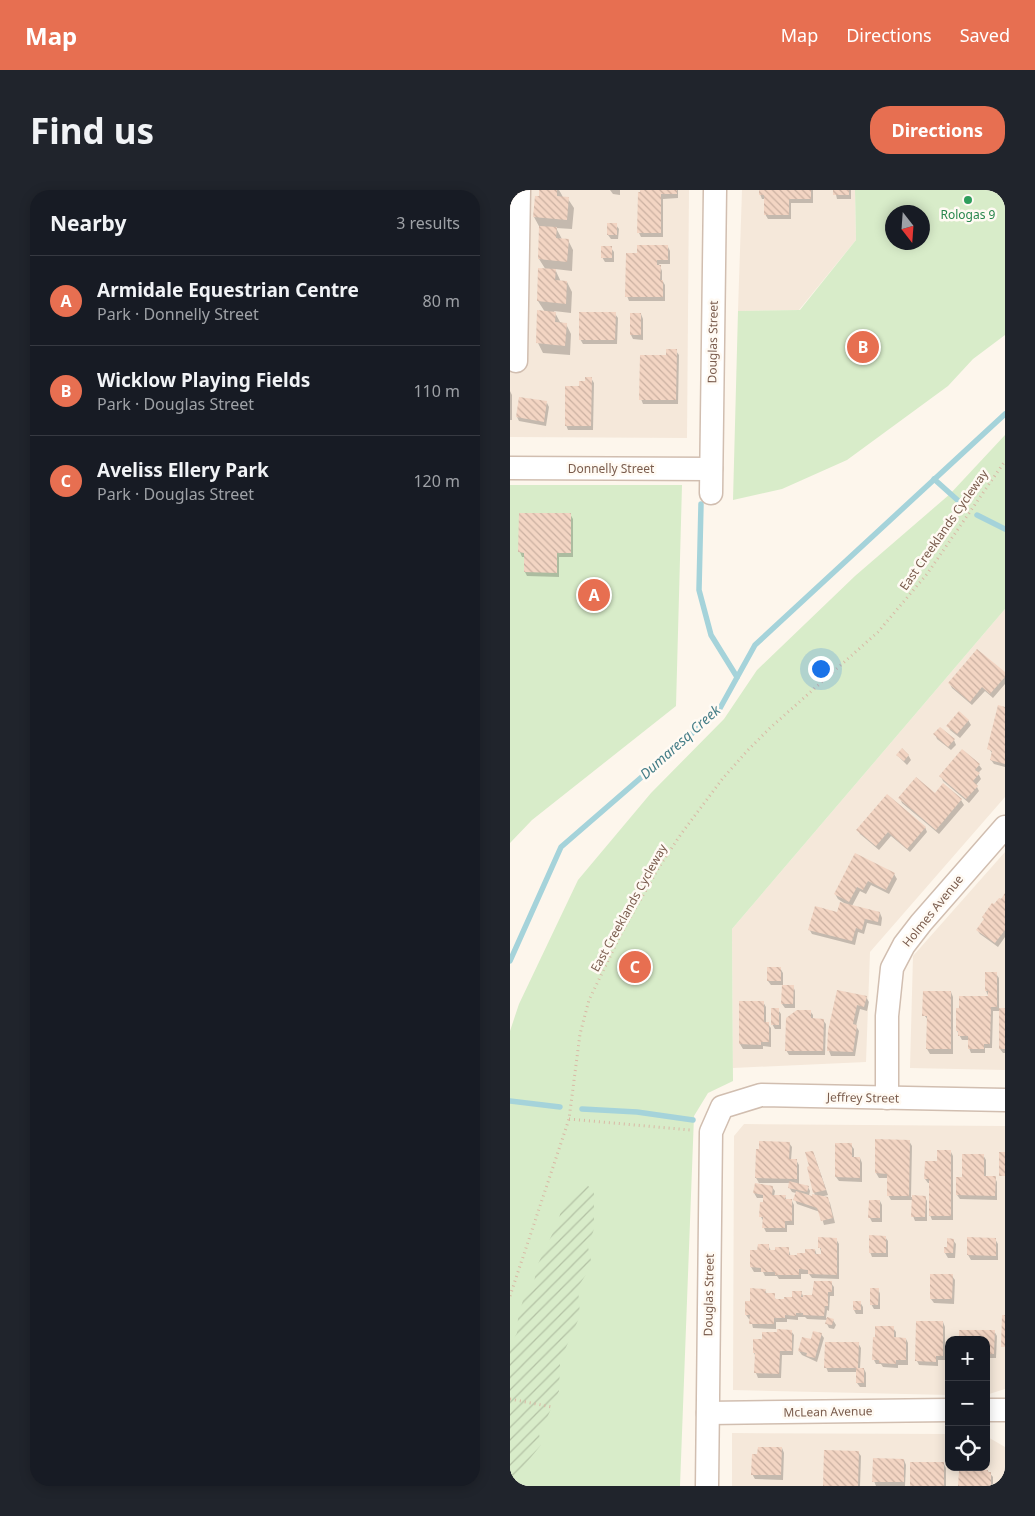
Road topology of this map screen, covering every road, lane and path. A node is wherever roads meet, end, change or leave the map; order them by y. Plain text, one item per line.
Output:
1 (519, 190) edge
2 (715, 190) edge
3 (516, 361) dead end
4 (1005, 461) edge
5 (510, 468) edge
6 (711, 469) junction
7 (711, 493) dead end
8 (1005, 827) edge
9 (887, 1098) junction
10 (1005, 1100) edge
11 (722, 1106) joint
12 (569, 1119) junction
13 (700, 1131) dead end
14 (510, 1296) edge
15 (510, 1399) edge
16 (552, 1407) dead end
17 (945, 1410) edge
18 (990, 1410) edge
19 (1005, 1410) edge
20 (708, 1413) junction
21 (707, 1486) edge

1 - 3 street
2 - 6 street, Douglas Street
4 - 12 path, East Creeklands Cycleway
5 - 6 street, Donnelly Street
6 - 7 street, Douglas Street
8 - 9 street, Holmes Avenue
9 - 10 street, Jeffrey Street
9 - 11 street, Jeffrey Street
11 - 20 street, Douglas Street
12 - 13 path
12 - 14 path, East Creeklands Cycleway
15 - 16 path
17 - 20 street, McLean Avenue
18 - 19 street
20 - 21 street, Douglas Street

